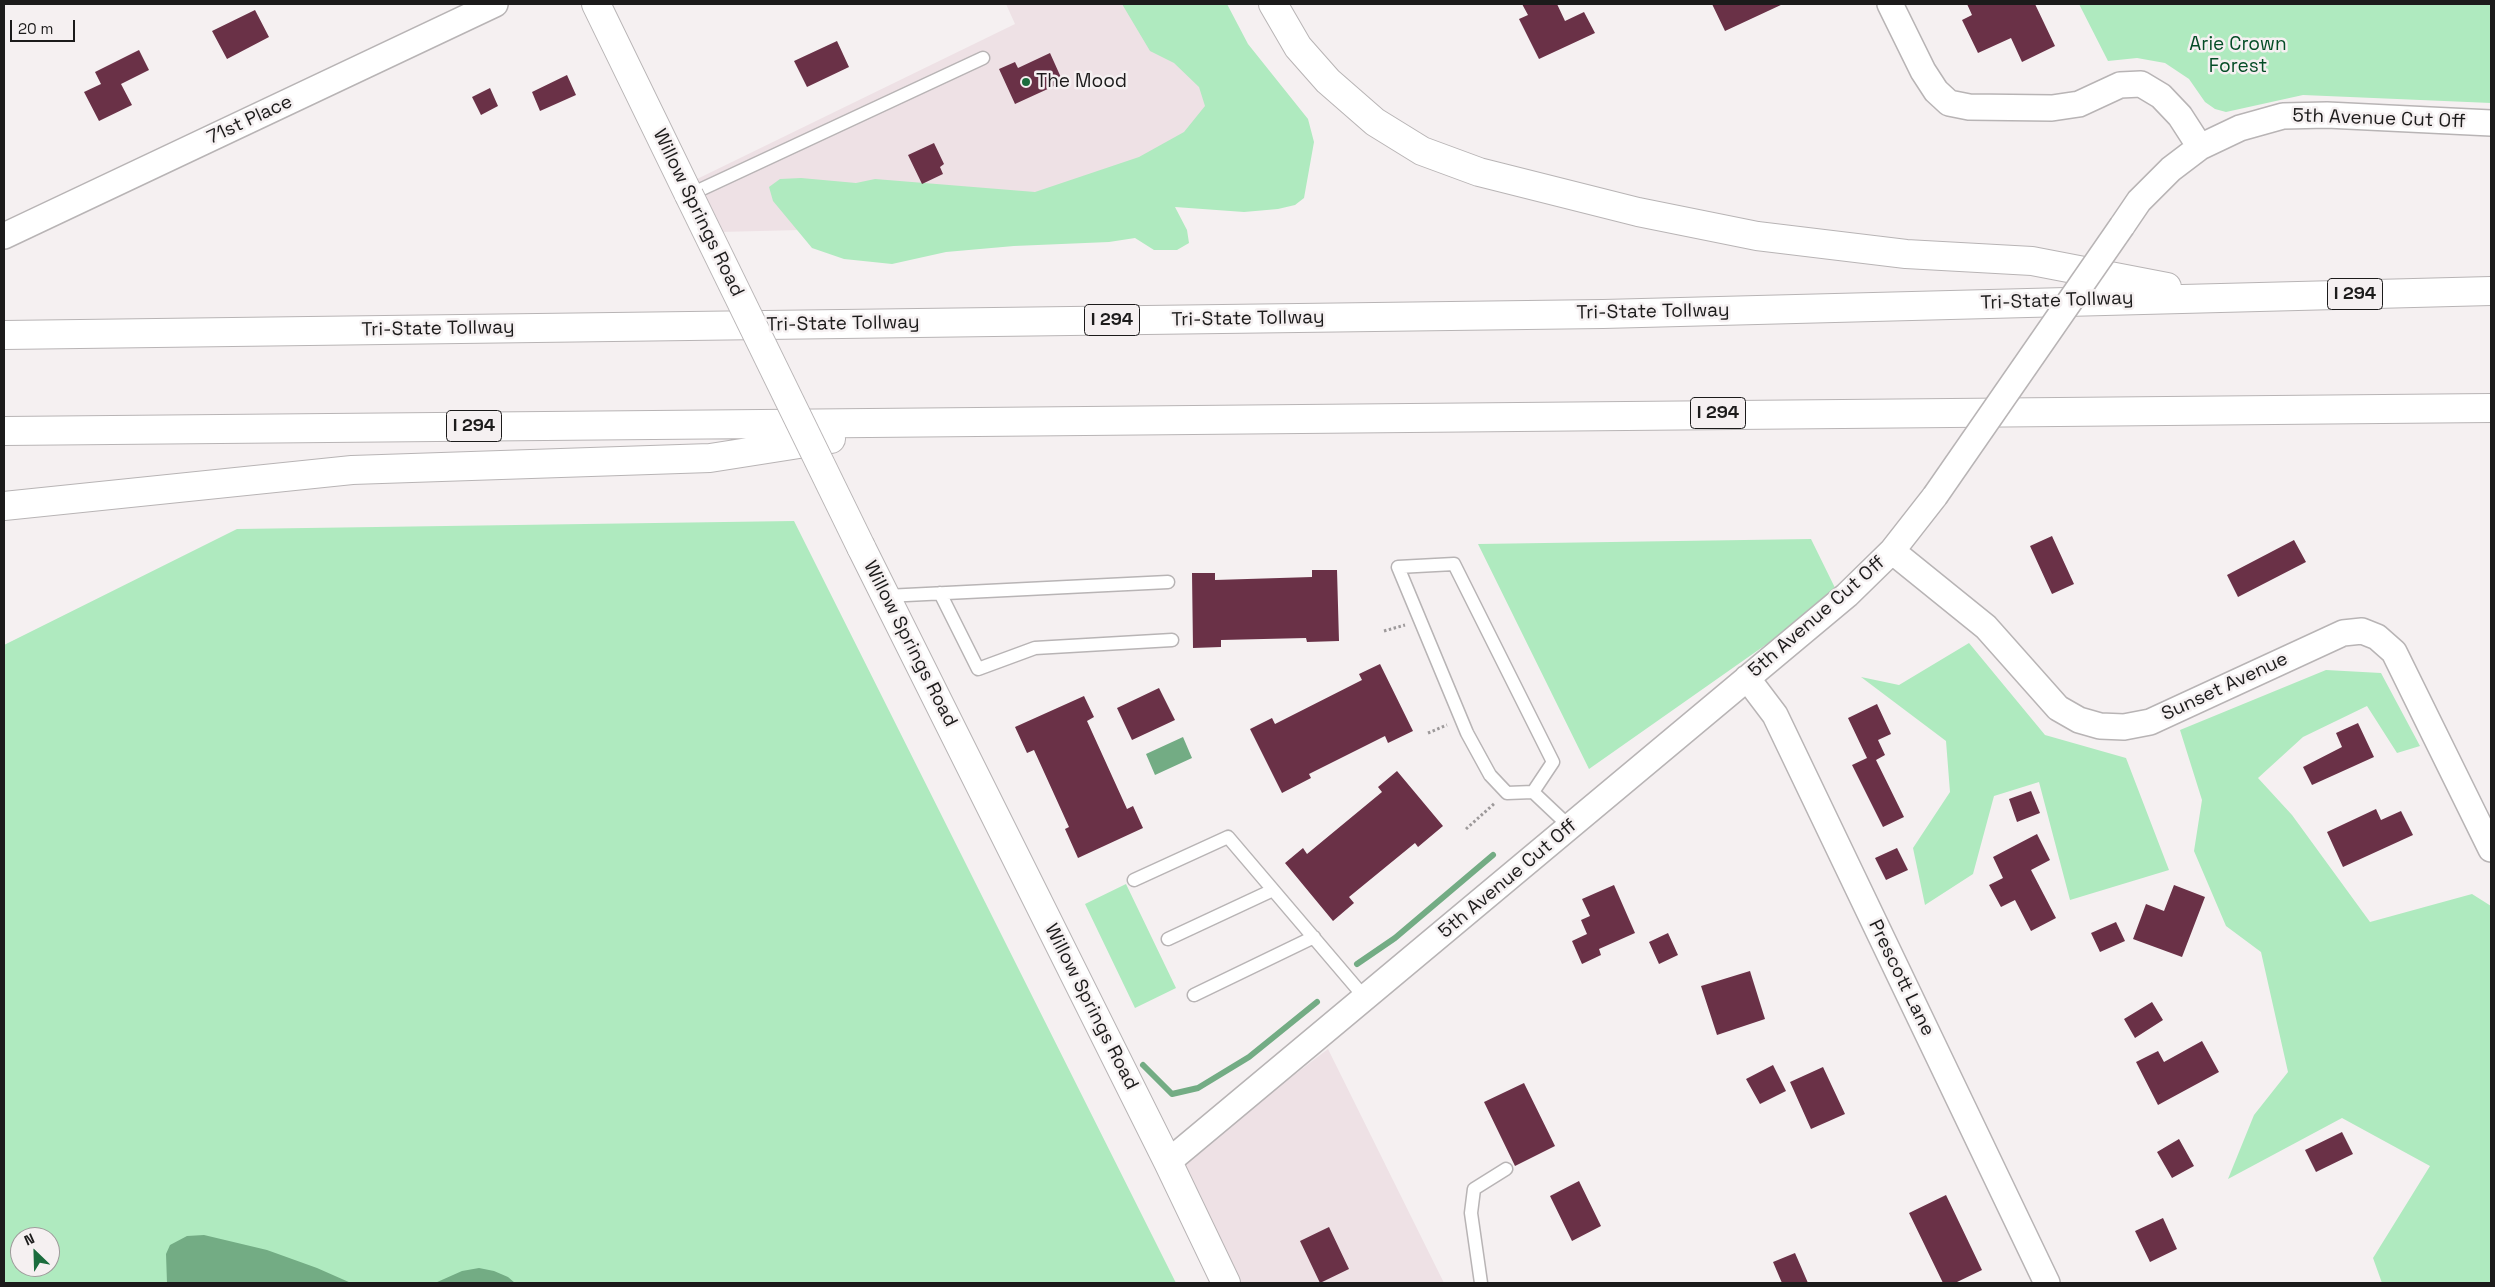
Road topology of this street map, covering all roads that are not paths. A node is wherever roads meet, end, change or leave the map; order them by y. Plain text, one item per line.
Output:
1 (495, 4) edge
2 (596, 4) edge
3 (1273, 4) edge
4 (1890, 4) edge
5 (983, 58) dead end
6 (2491, 123) edge
7 (2200, 147) junction
8 (689, 195) junction
9 (4, 236) edge
10 (2491, 291) edge
11 (2220, 297) junction
12 (4, 335) edge
13 (2491, 408) edge
14 (945, 421) junction
15 (4, 431) edge
16 (4, 506) edge
17 (1892, 551) junction
18 (1168, 582) dead end
19 (940, 593) junction
20 (886, 596) junction
21 (1172, 640) dead end
22 (1748, 678) junction
23 (1533, 792) junction
24 (1570, 826) junction
25 (2491, 849) edge
26 (1134, 880) dead end
27 (1273, 890) junction
28 (1314, 938) junction
29 (1168, 940) dead end
30 (1194, 995) dead end
31 (1366, 999) junction
32 (1168, 1162) junction
33 (1506, 1169) dead end
34 (1226, 1283) edge
35 (1481, 1283) edge
36 (2047, 1283) edge

1 - 9 street, 71st Place
2 - 8 main road, Willow Springs Road
3 - 11 main road
4 - 7 street
5 - 8 lane
6 - 7 street, 5th Avenue Cut Off
7 - 17 street, 5th Avenue Cut Off, bridge
8 - 20 main road, Willow Springs Road, bridge
10 - 11 main road, Tri-State Tollway / I 294
11 - 12 main road, Tri-State Tollway / I 294
13 - 14 main road, I 294
14 - 15 main road, I 294
14 - 16 main road
17 - 22 street, 5th Avenue Cut Off
17 - 25 street, Sunset Avenue
18 - 19 lane
19 - 20 lane
19 - 21 lane
20 - 32 main road, Willow Springs Road
22 - 24 street, 5th Avenue Cut Off
22 - 36 street, Prescott Lane
23 - 23 lane
23 - 24 lane
24 - 31 street, 5th Avenue Cut Off
26 - 27 lane
27 - 28 lane
27 - 29 lane
28 - 30 lane
28 - 31 lane
31 - 32 street, 5th Avenue Cut Off
32 - 34 main road, Willow Springs Road
33 - 35 lane

